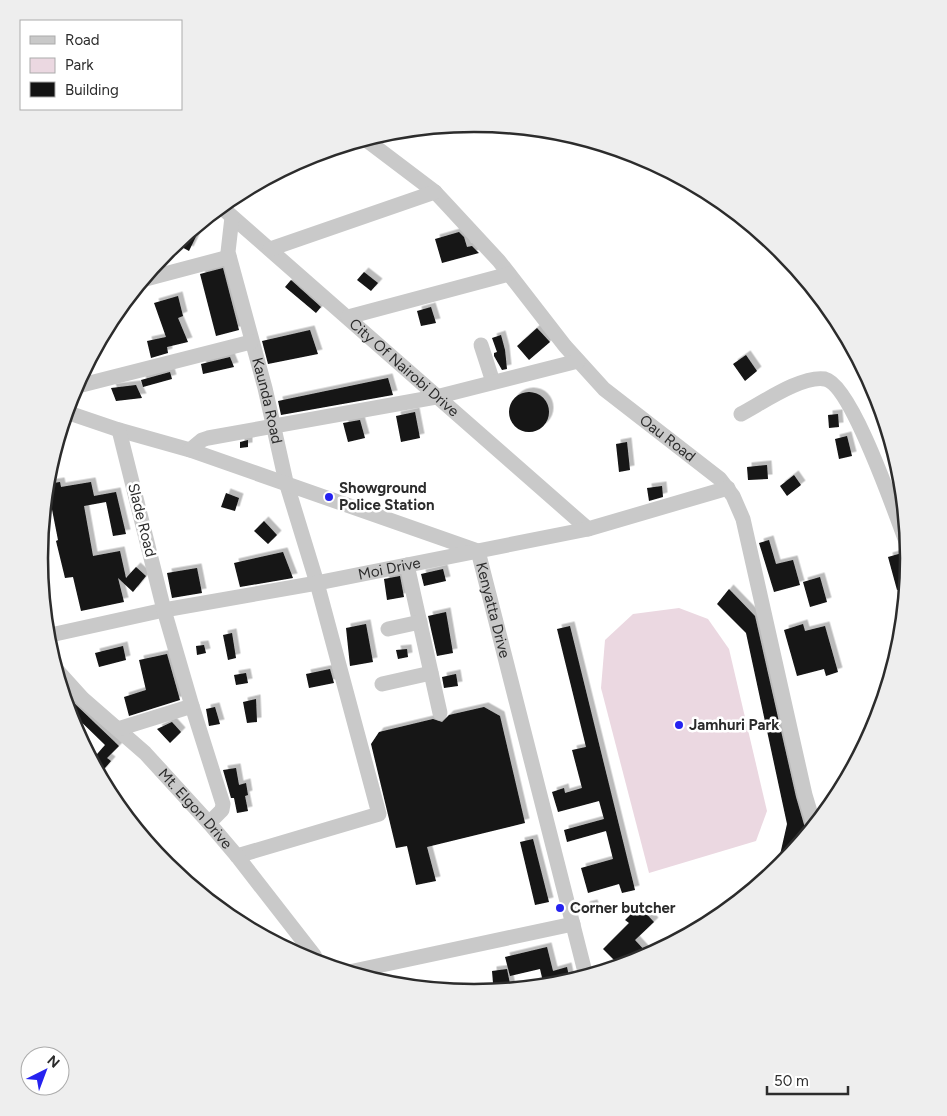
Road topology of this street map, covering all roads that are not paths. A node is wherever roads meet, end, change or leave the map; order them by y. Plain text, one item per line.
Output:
1 (376, 144) edge
2 (435, 192) junction
3 (226, 212) edge
4 (232, 217) junction
5 (270, 249) junction
6 (229, 257) junction
7 (509, 274) junction
8 (153, 277) edge
9 (348, 317) junction
10 (251, 342) junction
11 (481, 345) dead end
12 (578, 361) junction
13 (493, 382) junction
14 (85, 384) edge
15 (436, 397) junction
16 (73, 414) edge
17 (741, 414) dead end
18 (273, 425) junction
19 (119, 430) junction
20 (190, 450) junction
21 (286, 482) junction
22 (728, 488) junction
23 (898, 519) edge
24 (588, 529) junction
25 (478, 550) junction
26 (408, 565) junction
27 (317, 583) junction
28 (164, 610) junction
29 (420, 622) junction
30 (388, 628) dead end
31 (55, 634) edge
32 (432, 673) junction
33 (65, 680) edge
34 (382, 684) dead end
35 (192, 706) junction
36 (440, 713) dead end
37 (118, 729) junction
38 (812, 816) edge
39 (208, 823) junction
40 (238, 856) junction
41 (573, 924) junction
42 (312, 953) edge
43 (363, 969) edge
44 (584, 969) edge

1 - 2 street, Oau Road
2 - 5 street
2 - 7 street, Oau Road
3 - 4 street, City Of Nairobi Drive
4 - 5 street, City Of Nairobi Drive
4 - 6 street, Kaunda Road
5 - 9 street, City Of Nairobi Drive
6 - 8 street
6 - 10 street, Kaunda Road
7 - 9 street
7 - 12 street, Oau Road
9 - 15 street, City Of Nairobi Drive
10 - 14 street
10 - 18 street, Kaunda Road
11 - 13 street
12 - 13 street
12 - 22 street, Oau Road
13 - 15 street
15 - 18 street
15 - 24 street, City Of Nairobi Drive
16 - 19 street, Kenyatta Drive
17 - 23 street
18 - 20 street
18 - 21 street, Kaunda Road
19 - 20 street, Kenyatta Drive
19 - 28 street, Slade Road
20 - 21 street, Kenyatta Drive
21 - 25 street, Kenyatta Drive
21 - 27 street, Kaunda Road
22 - 24 street, Moi Drive
22 - 38 street, Oau Road
24 - 25 street, Moi Drive
25 - 26 street, Moi Drive
25 - 41 street, Kenyatta Drive
26 - 27 street, Moi Drive
26 - 29 street
27 - 28 street, Moi Drive
27 - 40 street, Kaunda Road
28 - 31 street, Moi Drive
28 - 35 street, Slade Road
29 - 30 street
29 - 32 street
32 - 34 street
32 - 36 street
33 - 37 street, Mt. Elgon Drive
35 - 37 street
35 - 39 street, Slade Road
37 - 39 street, Mt. Elgon Drive
39 - 40 street, Mt. Elgon Drive
40 - 42 street, Mt. Elgon Drive
41 - 43 street
41 - 44 street, Kenyatta Drive

